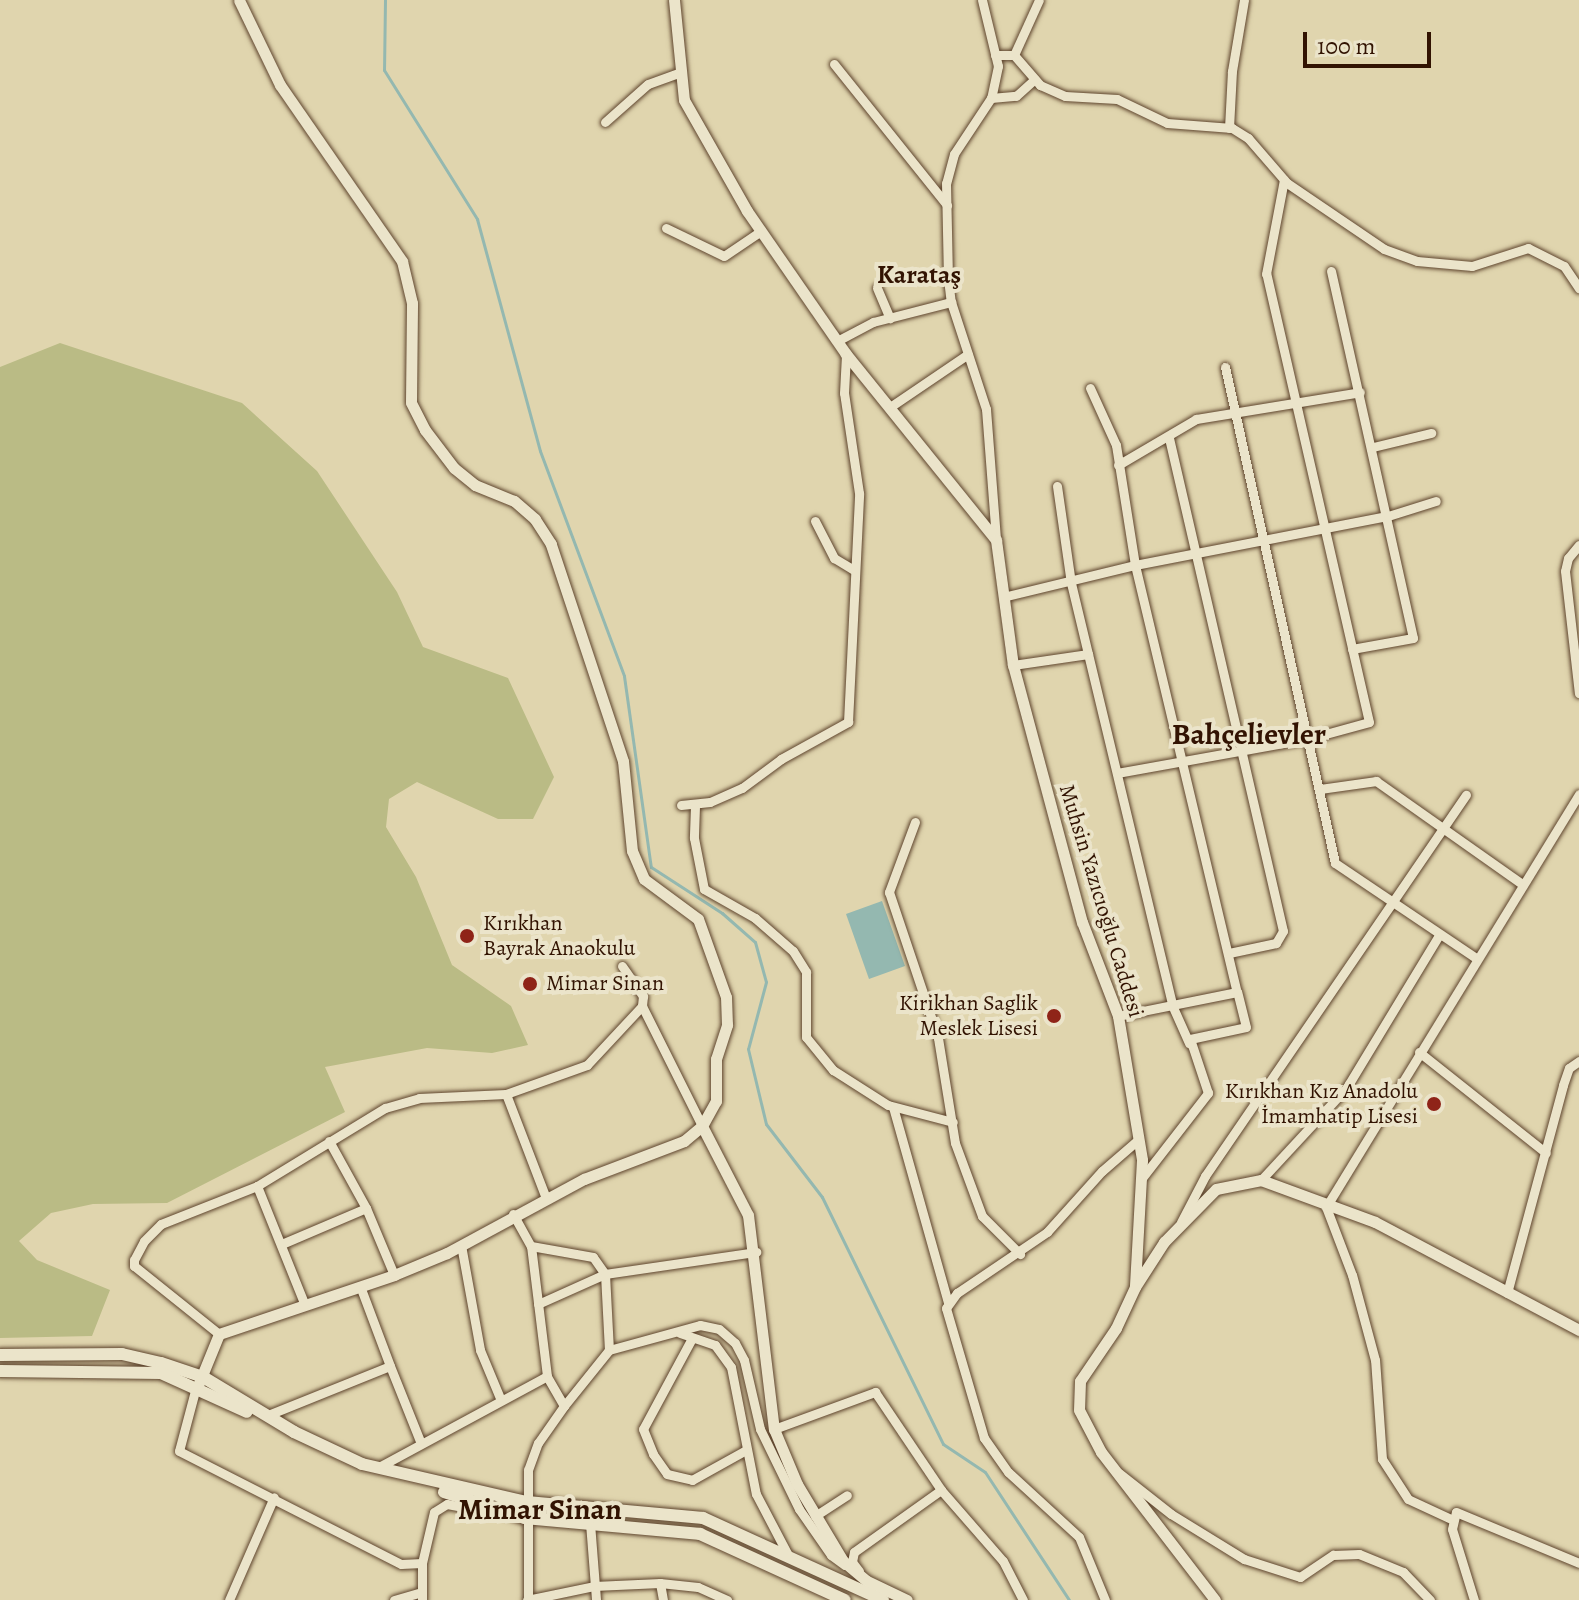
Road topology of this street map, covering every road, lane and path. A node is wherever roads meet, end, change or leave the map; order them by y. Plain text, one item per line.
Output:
1 (239, 0) edge
2 (982, 0) edge
3 (1039, 0) edge
4 (1244, 0) edge
5 (673, 2) edge
6 (995, 55) junction
7 (1014, 55) junction
8 (834, 64) dead end
9 (679, 73) junction
10 (1035, 79) junction
11 (991, 98) junction
12 (605, 122) dead end
13 (1229, 128) junction
14 (1284, 180) junction
15 (947, 205) junction
16 (666, 228) dead end
17 (761, 231) junction
18 (1331, 271) dead end
19 (877, 288) dead end
20 (1579, 288) edge
21 (951, 302) junction
22 (890, 318) junction
23 (837, 341) junction
24 (846, 354) junction
25 (968, 354) junction
26 (1225, 367) dead end
27 (1090, 388) dead end
28 (1360, 392) junction
29 (1298, 403) junction
30 (890, 407) junction
31 (1232, 416) junction
32 (1431, 433) dead end
33 (1169, 438) junction
34 (1373, 447) junction
35 (1118, 465) junction
36 (1057, 486) dead end
37 (1436, 501) dead end
38 (1388, 516) junction
39 (815, 521) dead end
40 (1325, 529) junction
41 (996, 540) junction
42 (1262, 543) junction
43 (1579, 545) edge
44 (1196, 555) junction
45 (1135, 565) junction
46 (854, 570) junction
47 (1071, 583) junction
48 (1007, 596) junction
49 (1577, 647) edge
50 (1352, 649) junction
51 (1088, 654) junction
52 (1013, 665) junction
53 (1579, 693) edge
54 (1311, 738) junction
55 (1242, 749) junction
56 (1180, 761) junction
57 (1117, 773) junction
58 (1320, 789) junction
59 (1579, 794) edge
60 (1466, 795) dead end
61 (681, 805) dead end
62 (695, 806) junction
63 (915, 822) dead end
64 (1442, 827) junction
65 (1522, 884) junction
66 (1390, 904) junction
67 (1439, 935) junction
68 (1229, 953) junction
69 (1476, 958) junction
70 (622, 966) dead end
71 (1237, 992) junction
72 (1172, 1005) junction
73 (642, 1006) junction
74 (1118, 1016) junction
75 (1189, 1043) junction
76 (1419, 1052) junction
77 (1579, 1061) edge
78 (506, 1094) junction
79 (893, 1107) junction
80 (953, 1122) junction
81 (702, 1126) junction
82 (1139, 1139) junction
83 (329, 1141) junction
84 (1546, 1153) junction
85 (1142, 1178) junction
86 (1261, 1180) junction
87 (257, 1186) junction
88 (546, 1198) junction
89 (1326, 1207) junction
90 (366, 1208) junction
91 (513, 1214) junction
92 (1178, 1228) junction
93 (284, 1243) junction
94 (461, 1245) junction
95 (531, 1246) junction
96 (756, 1252) junction
97 (1020, 1254) junction
98 (605, 1274) junction
99 (394, 1275) junction
100 (360, 1286) junction
101 (1135, 1287) junction
102 (1507, 1293) junction
103 (304, 1303) junction
104 (948, 1303) junction
105 (538, 1304) junction
106 (1579, 1330) edge
107 (680, 1333) junction
108 (219, 1334) junction
109 (691, 1340) junction
110 (609, 1350) junction
111 (0, 1355) edge
112 (390, 1366) junction
113 (0, 1371) edge
114 (547, 1376) junction
115 (199, 1382) junction
116 (500, 1398) junction
117 (564, 1406) junction
118 (268, 1415) junction
119 (774, 1429) junction
120 (420, 1441) junction
121 (744, 1451) junction
122 (377, 1468) junction
123 (1115, 1471) junction
124 (941, 1490) junction
125 (847, 1495) dead end
126 (274, 1497) junction
127 (465, 1499) junction
128 (527, 1502) junction
129 (815, 1516) junction
130 (525, 1518) junction
131 (1451, 1519) junction
132 (590, 1523) junction
133 (788, 1555) junction
134 (422, 1563) junction
135 (1579, 1563) edge
136 (867, 1581) junction
137 (660, 1583) junction
138 (594, 1586) junction
139 (420, 1597) edge
140 (230, 1600) edge
141 (394, 1600) edge
142 (527, 1600) edge
143 (596, 1600) edge
144 (663, 1600) edge
145 (727, 1600) edge
146 (845, 1600) edge
147 (883, 1600) edge
148 (907, 1600) edge
149 (1023, 1600) edge
150 (1105, 1600) edge
151 (1215, 1600) edge
152 (1430, 1600) edge
153 (1474, 1600) edge

1 - 81 street
2 - 6 street
3 - 7 street
4 - 13 street
5 - 9 street
6 - 7 street
6 - 11 street
7 - 10 street
8 - 15 street
9 - 12 street
9 - 17 street
10 - 11 street
10 - 13 street
11 - 15 street
13 - 14 street
14 - 20 street
14 - 29 street
15 - 21 street
16 - 17 street
17 - 23 street
18 - 28 street
19 - 22 street
21 - 22 street
21 - 25 street
22 - 23 street
23 - 24 street
24 - 30 street
24 - 46 street
25 - 30 street
25 - 41 street
26 - 31 street
27 - 35 street
28 - 29 street
28 - 34 street
29 - 31 street
29 - 40 street
30 - 41 street
31 - 33 street
31 - 42 street
32 - 34 street
33 - 35 street
33 - 44 street
34 - 38 street
35 - 45 street
36 - 47 street
37 - 38 street
38 - 40 street
38 - 50 street
39 - 46 street
40 - 42 street
40 - 50 street
41 - 48 street, Muhsin Yazıcıoğlu Caddesi
42 - 44 street
42 - 54 street
43 - 49 street
44 - 45 street
44 - 55 street
45 - 47 street
45 - 56 street
46 - 62 street
47 - 48 street
47 - 51 street
48 - 52 street, Muhsin Yazıcıoğlu Caddesi
49 - 53 street
50 - 54 street
51 - 52 street
51 - 57 street
52 - 74 street, Muhsin Yazıcıoğlu Caddesi
54 - 55 street
54 - 58 street
55 - 56 street
55 - 68 street
56 - 57 street
56 - 68 street
57 - 72 street
58 - 64 street
58 - 66 street
59 - 65 street
60 - 64 street
61 - 62 street
62 - 79 street
63 - 80 street
64 - 65 street
64 - 66 street
65 - 69 street
66 - 67 street
66 - 92 street
67 - 69 street
67 - 86 street
68 - 71 street
69 - 76 street
70 - 73 street
71 - 72 street
71 - 75 street
72 - 74 street
72 - 75 street
73 - 78 street
73 - 81 street
74 - 82 street, Muhsin Yazıcıoğlu Caddesi
75 - 85 street
76 - 84 street
76 - 89 street
77 - 84 street
78 - 83 street
78 - 88 street
79 - 80 street
79 - 104 street
80 - 97 street
81 - 88 street
81 - 96 street
82 - 85 street, Muhsin Yazıcıoğlu Caddesi
82 - 97 street
83 - 87 street
83 - 90 street
84 - 102 street
85 - 101 street, Muhsin Yazıcıoğlu Caddesi
86 - 89 street
86 - 92 street
87 - 93 street
87 - 108 street
88 - 91 street
89 - 102 street
89 - 131 street
90 - 93 street
90 - 99 street
91 - 94 street
91 - 95 street
92 - 101 street
93 - 103 street
94 - 99 street
94 - 116 street
95 - 98 street
95 - 105 street
96 - 98 street
96 - 119 street
97 - 104 street
98 - 105 street
98 - 110 street
99 - 100 street
100 - 103 street
100 - 112 street
101 - 123 street, Muhsin Yazıcıoğlu Caddesi
102 - 106 street
103 - 108 street
104 - 150 street
105 - 114 street
107 - 109 street
107 - 110 street
107 - 136 street
108 - 115 street
109 - 121 street
109 - 121 street
110 - 117 street
111 - 115 main road
112 - 118 street
112 - 120 street
113 - 115 main road
114 - 116 street
114 - 117 street
115 - 118 main road
115 - 126 street
115 - 127 main road
116 - 120 street
117 - 128 street
118 - 122 main road
119 - 124 street
119 - 129 street
120 - 122 street
121 - 133 street
122 - 128 main road
123 - 151 street, Muhsin Yazıcıoğlu Caddesi
123 - 152 street
124 - 136 street
124 - 149 street
125 - 129 street
126 - 134 street
126 - 140 street
127 - 130 main road
127 - 134 street
128 - 130 street
128 - 133 main road
129 - 136 street
130 - 132 main road
130 - 142 street
131 - 135 street
131 - 153 street
132 - 138 street
132 - 146 main road
133 - 147 main road
134 - 139 street
136 - 148 street
137 - 138 street
137 - 144 street
137 - 145 street
138 - 142 street
138 - 143 street
139 - 141 street

